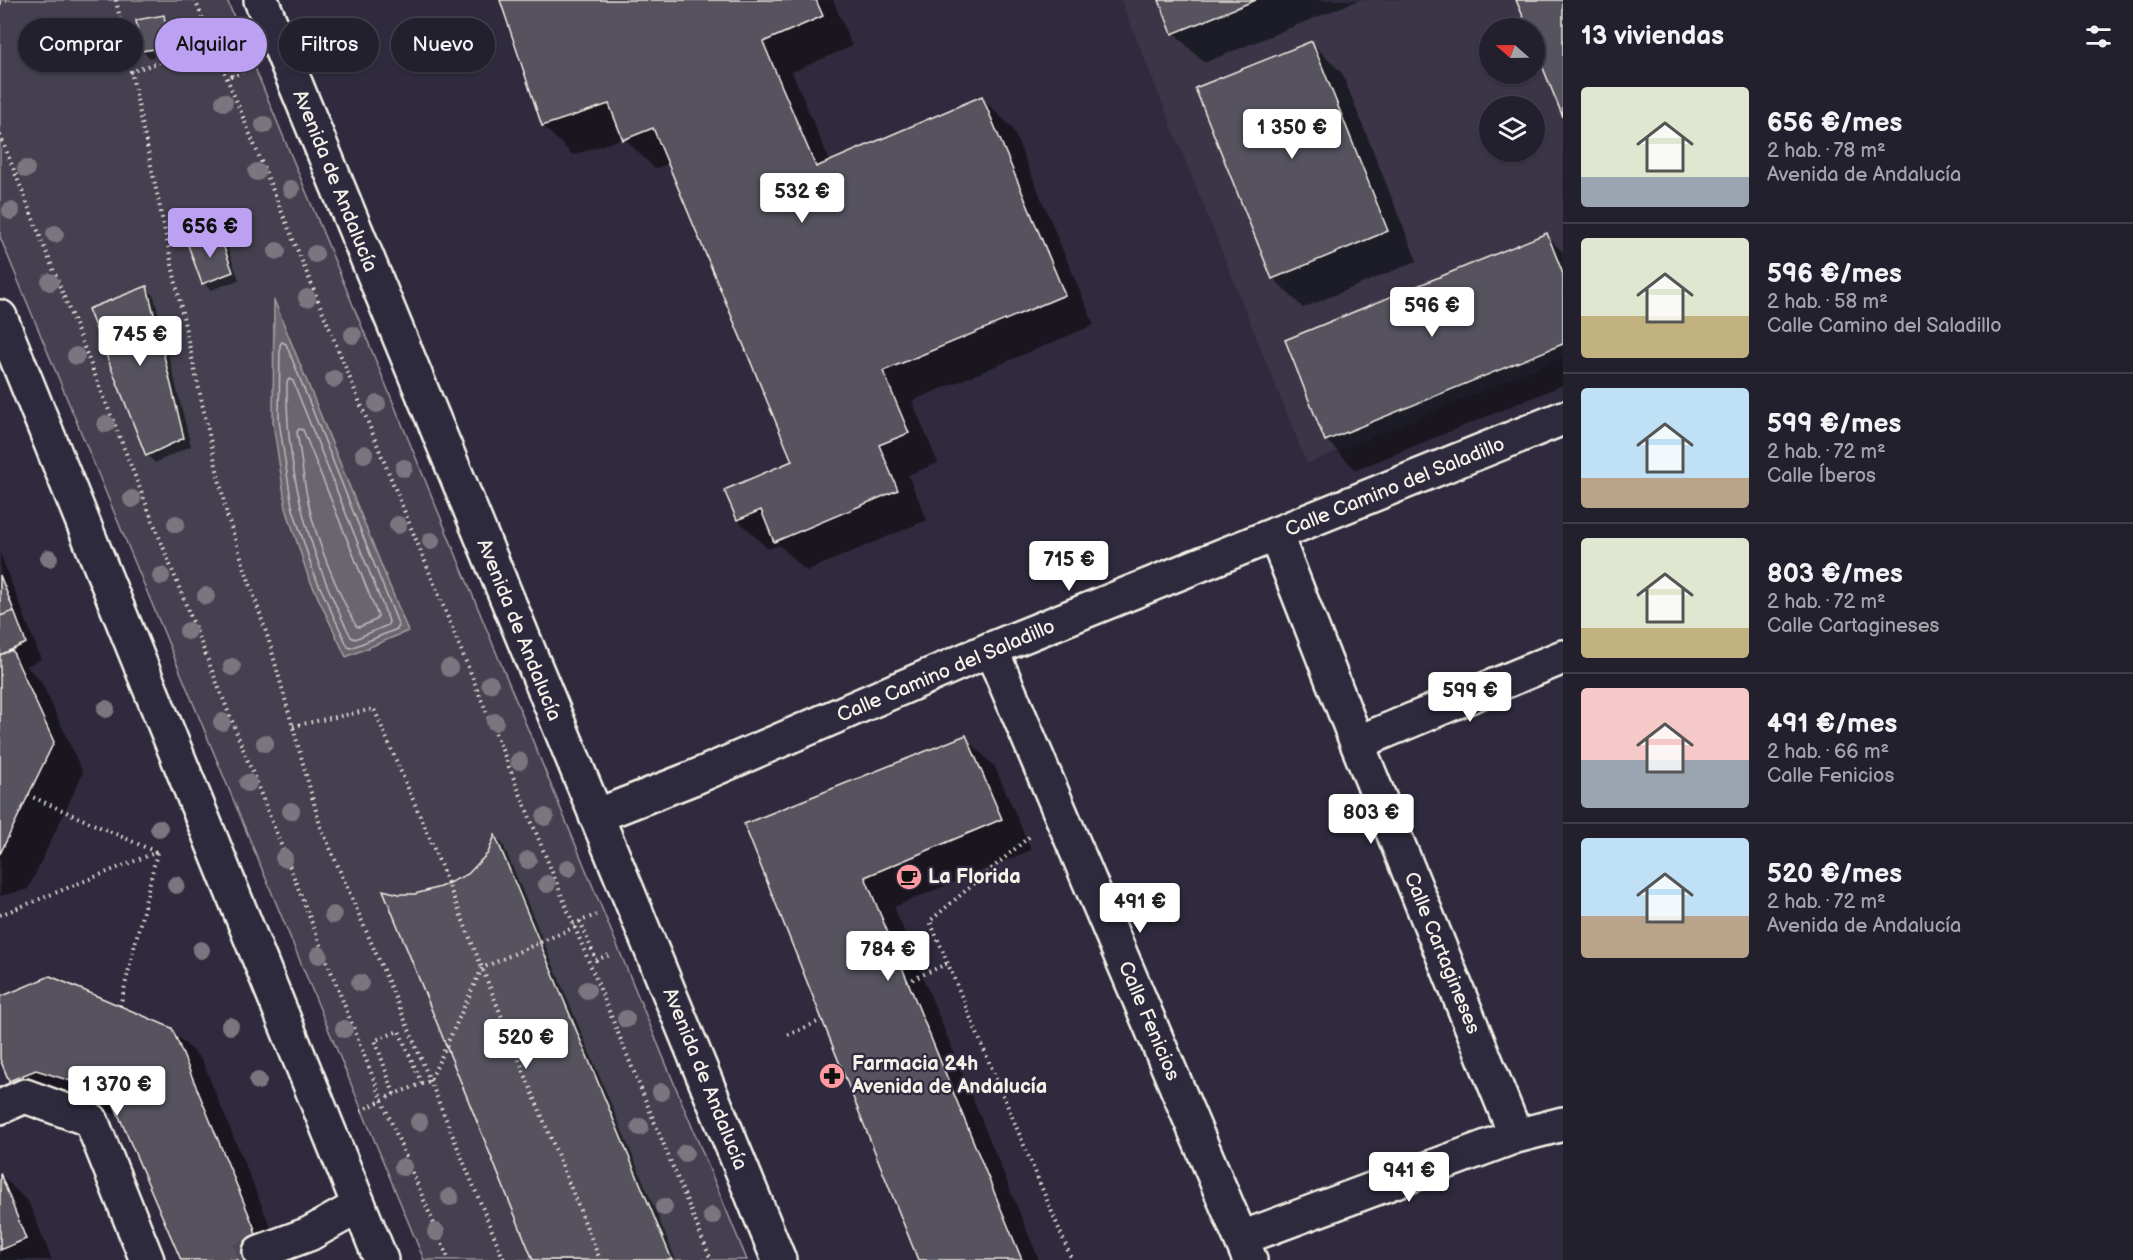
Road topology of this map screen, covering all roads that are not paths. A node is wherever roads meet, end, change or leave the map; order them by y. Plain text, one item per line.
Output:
1 (261, 0) edge
2 (0, 317) edge
3 (1563, 418) edge
4 (1275, 536) junction
5 (991, 649) junction
6 (1563, 657) edge
7 (1357, 743) junction
8 (596, 816) junction
9 (0, 1107) edge
10 (1563, 1124) edge
11 (1516, 1136) junction
12 (359, 1206) junction
13 (1246, 1249) edge
14 (260, 1252) tunnel mouth
15 (147, 1260) edge
16 (381, 1260) edge
17 (779, 1260) edge

1 - 8 street, Avenida de Andalucía
2 - 12 street
3 - 4 street, Calle Camino del Saladillo
4 - 5 street, Calle Camino del Saladillo
4 - 7 street, Calle Cartagineses
5 - 8 street, Calle Camino del Saladillo
5 - 13 street, Calle Fenicios
6 - 7 street
7 - 11 street, Calle Cartagineses
8 - 17 street, Avenida de Andalucía
9 - 15 street
10 - 11 street
11 - 13 street
12 - 14 street
12 - 16 street

